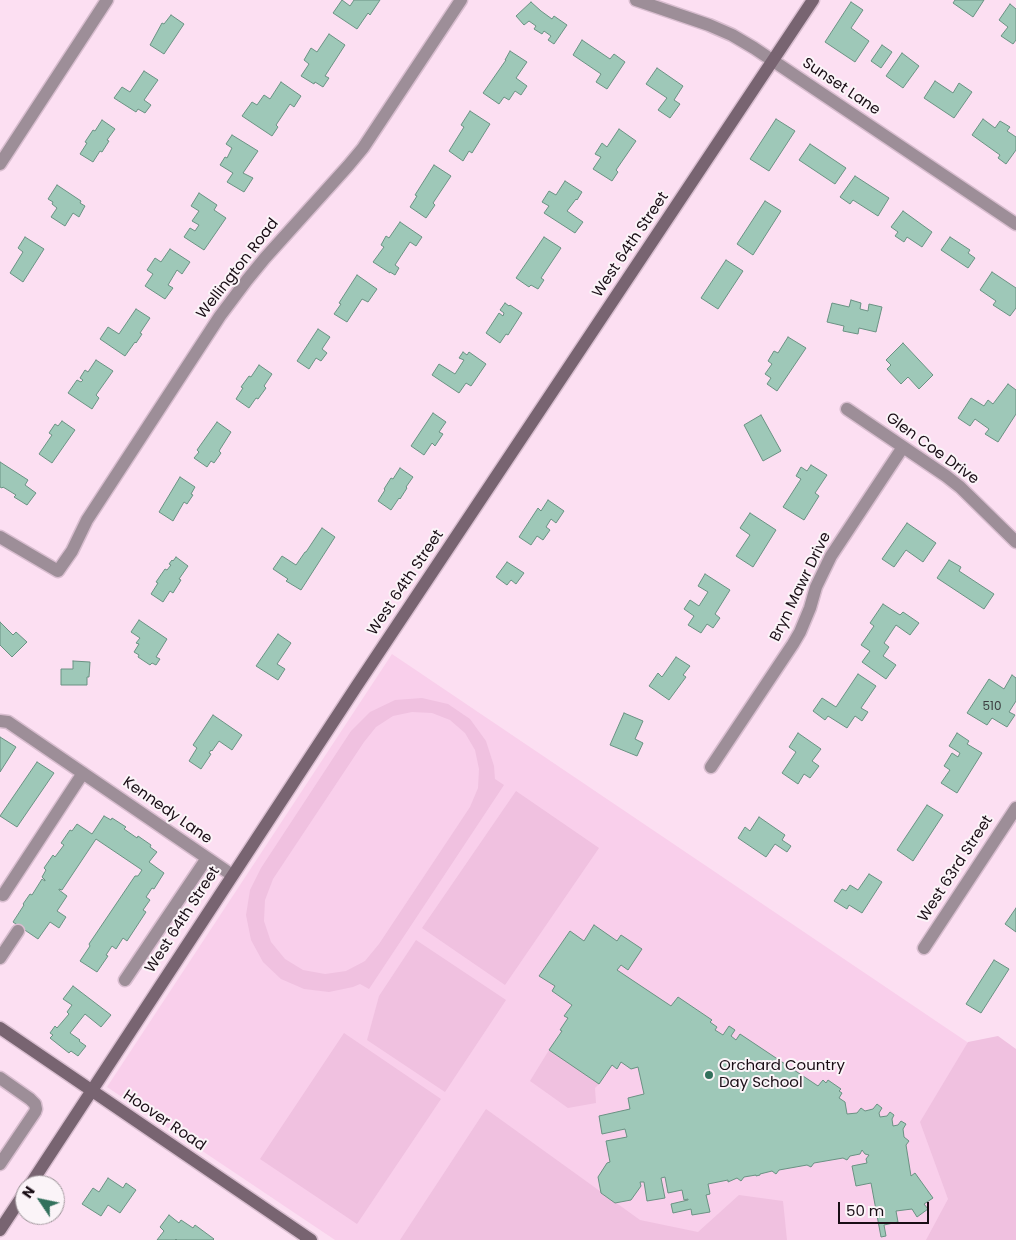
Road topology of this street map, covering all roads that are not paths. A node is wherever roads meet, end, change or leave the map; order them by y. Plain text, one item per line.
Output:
1 (108, 0) edge
2 (461, 0) edge
3 (636, 0) edge
4 (813, 0) edge
5 (773, 60) junction
6 (0, 164) edge
7 (1016, 224) edge
8 (846, 409) dead end
9 (903, 447) junction
10 (0, 537) edge
11 (1016, 542) edge
12 (0, 721) edge
13 (712, 767) dead end
14 (83, 773) junction
15 (1016, 808) edge
16 (207, 858) junction
17 (232, 875) junction
18 (3, 895) dead end
19 (18, 931) dead end
20 (924, 948) dead end
21 (0, 958) edge
22 (125, 980) dead end
23 (0, 1028) edge
24 (0, 1078) edge
25 (91, 1091) junction
26 (0, 1164) edge
27 (36, 1175) edge
28 (15, 1207) edge
29 (0, 1230) edge
30 (311, 1240) edge

1 - 6 street
2 - 10 street, Wellington Road
3 - 5 street, Sunset Lane
4 - 5 street, West 64th Street
5 - 7 street, Sunset Lane
5 - 17 street, West 64th Street
8 - 9 street, Glen Coe Drive
9 - 11 street, Glen Coe Drive
9 - 13 street, Bryn Mawr Drive
12 - 14 street, Kennedy Lane
14 - 16 street, Kennedy Lane
14 - 18 street
15 - 20 street, West 63rd Street
16 - 17 street, Kennedy Lane
16 - 22 street, West 64th Street
17 - 25 street, West 64th Street
19 - 21 street
23 - 25 street, Hoover Road
24 - 26 street
25 - 27 street, West 64th Street
25 - 30 street, Hoover Road
28 - 29 street

